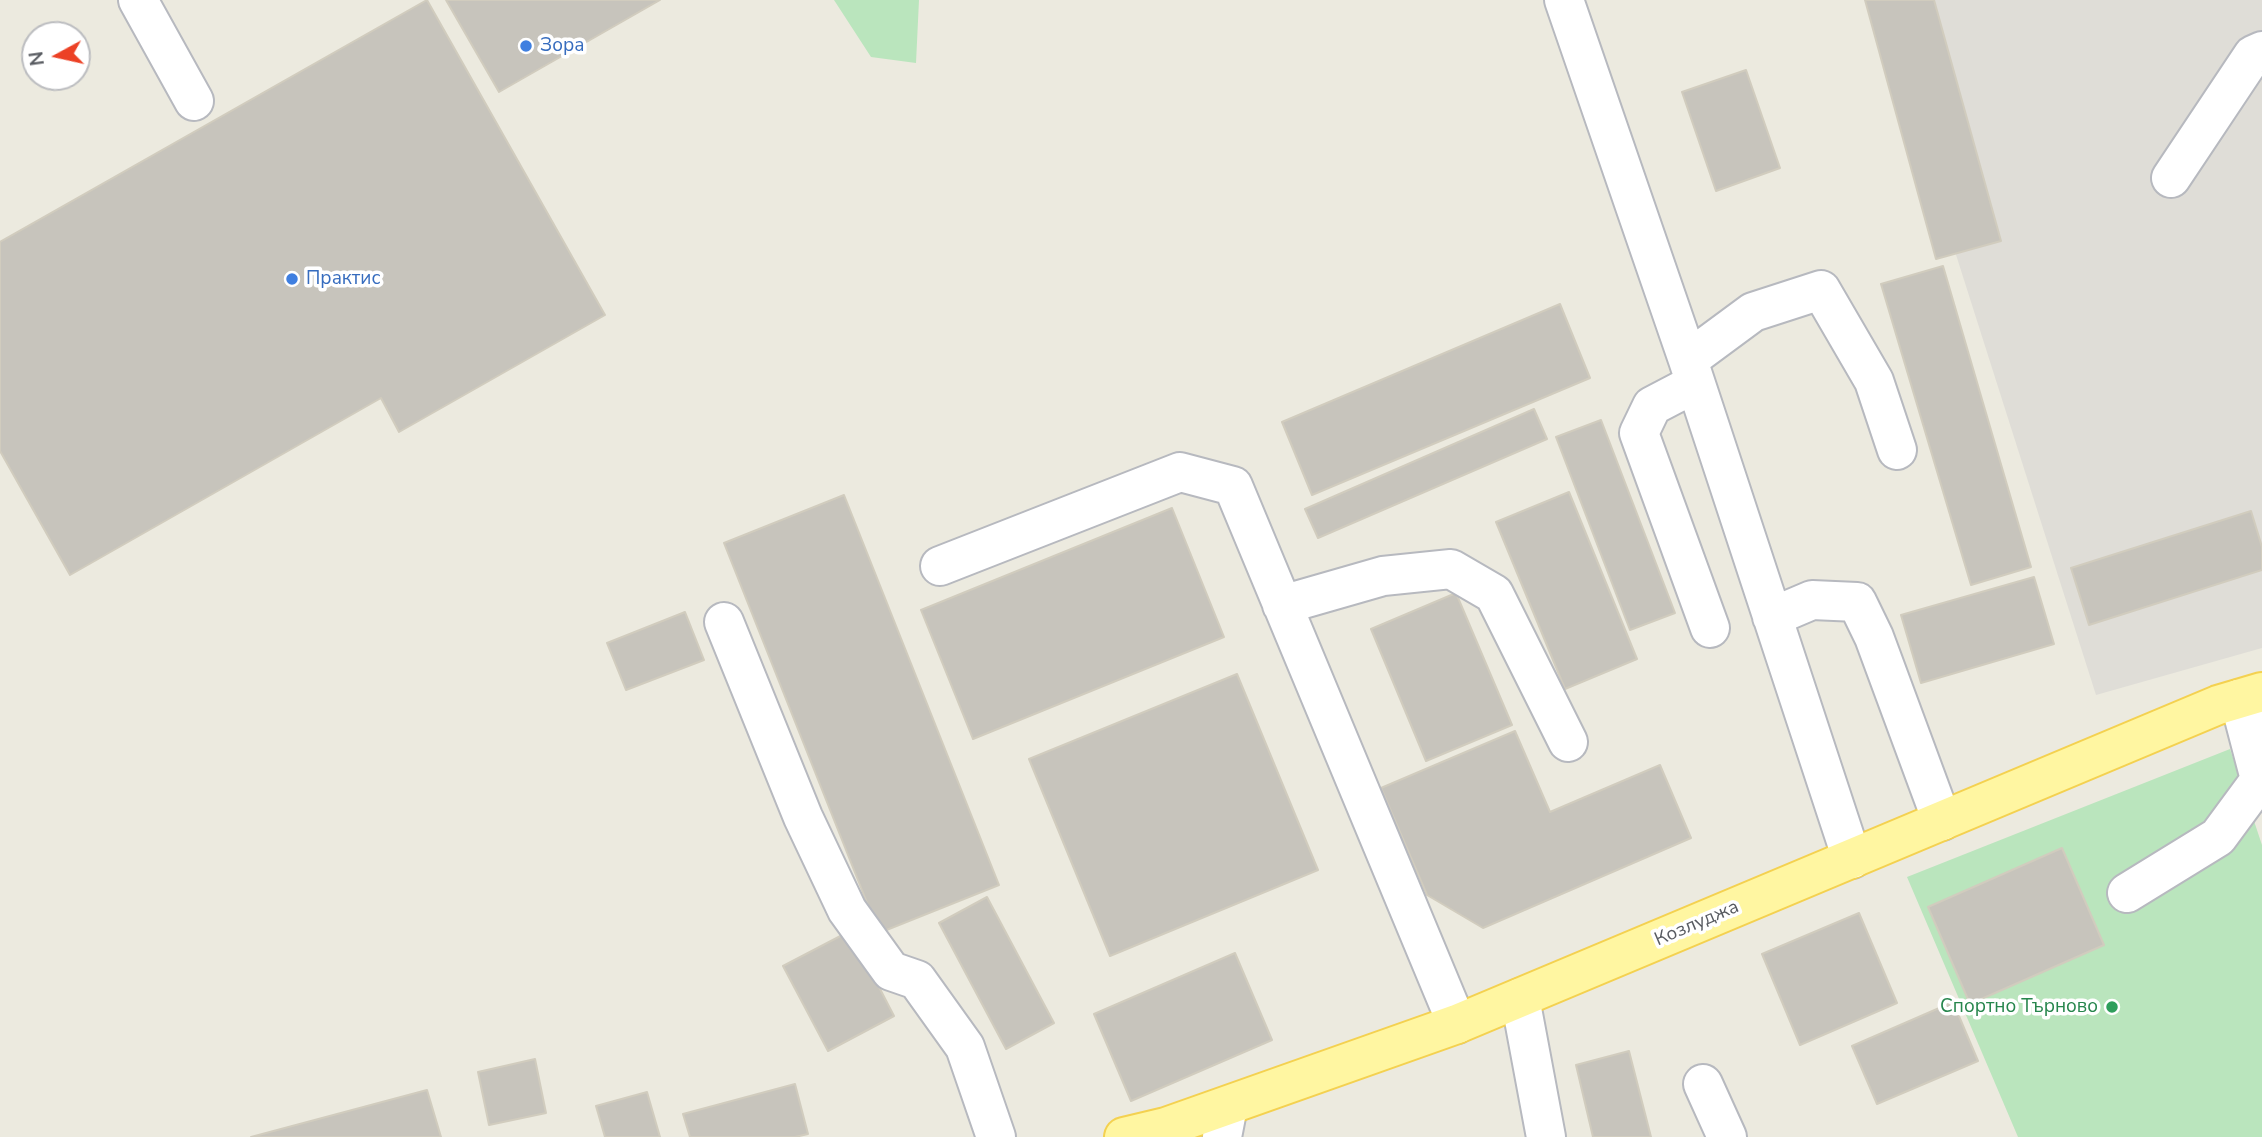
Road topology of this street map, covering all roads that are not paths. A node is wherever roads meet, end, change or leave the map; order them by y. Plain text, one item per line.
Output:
1 (138, 0) edge
2 (1564, 0) edge
3 (2262, 51) edge
4 (194, 101) dead end
5 (2171, 178) dead end
6 (1691, 372) junction
7 (1897, 450) dead end
8 (940, 566) dead end
9 (1283, 605) junction
10 (1772, 617) junction
11 (724, 622) dead end
12 (1710, 628) dead end
13 (2250, 696) edge
14 (1568, 742) dead end
15 (2261, 784) edge
16 (1942, 821) junction
17 (1852, 859) junction
18 (2127, 892) dead end
19 (1520, 998) junction
20 (1457, 1024) junction
21 (1703, 1084) dead end
22 (1225, 1121) edge
23 (996, 1137) edge
24 (1124, 1137) edge
25 (1546, 1137) edge
26 (1727, 1137) edge

1 - 4 lane
2 - 6 lane
3 - 5 lane
6 - 7 lane
6 - 10 lane
6 - 12 lane
8 - 9 lane
9 - 14 lane
9 - 20 lane
10 - 16 lane
10 - 17 lane
11 - 23 lane
13 - 15 lane
13 - 16 main road, Козлуджа
15 - 18 lane
16 - 17 main road, Козлуджа
17 - 19 main road, Козлуджа
19 - 20 main road, Козлуджа
19 - 25 lane
20 - 22 main road, Козлуджа
21 - 26 lane
22 - 24 main road, Козлуджа

